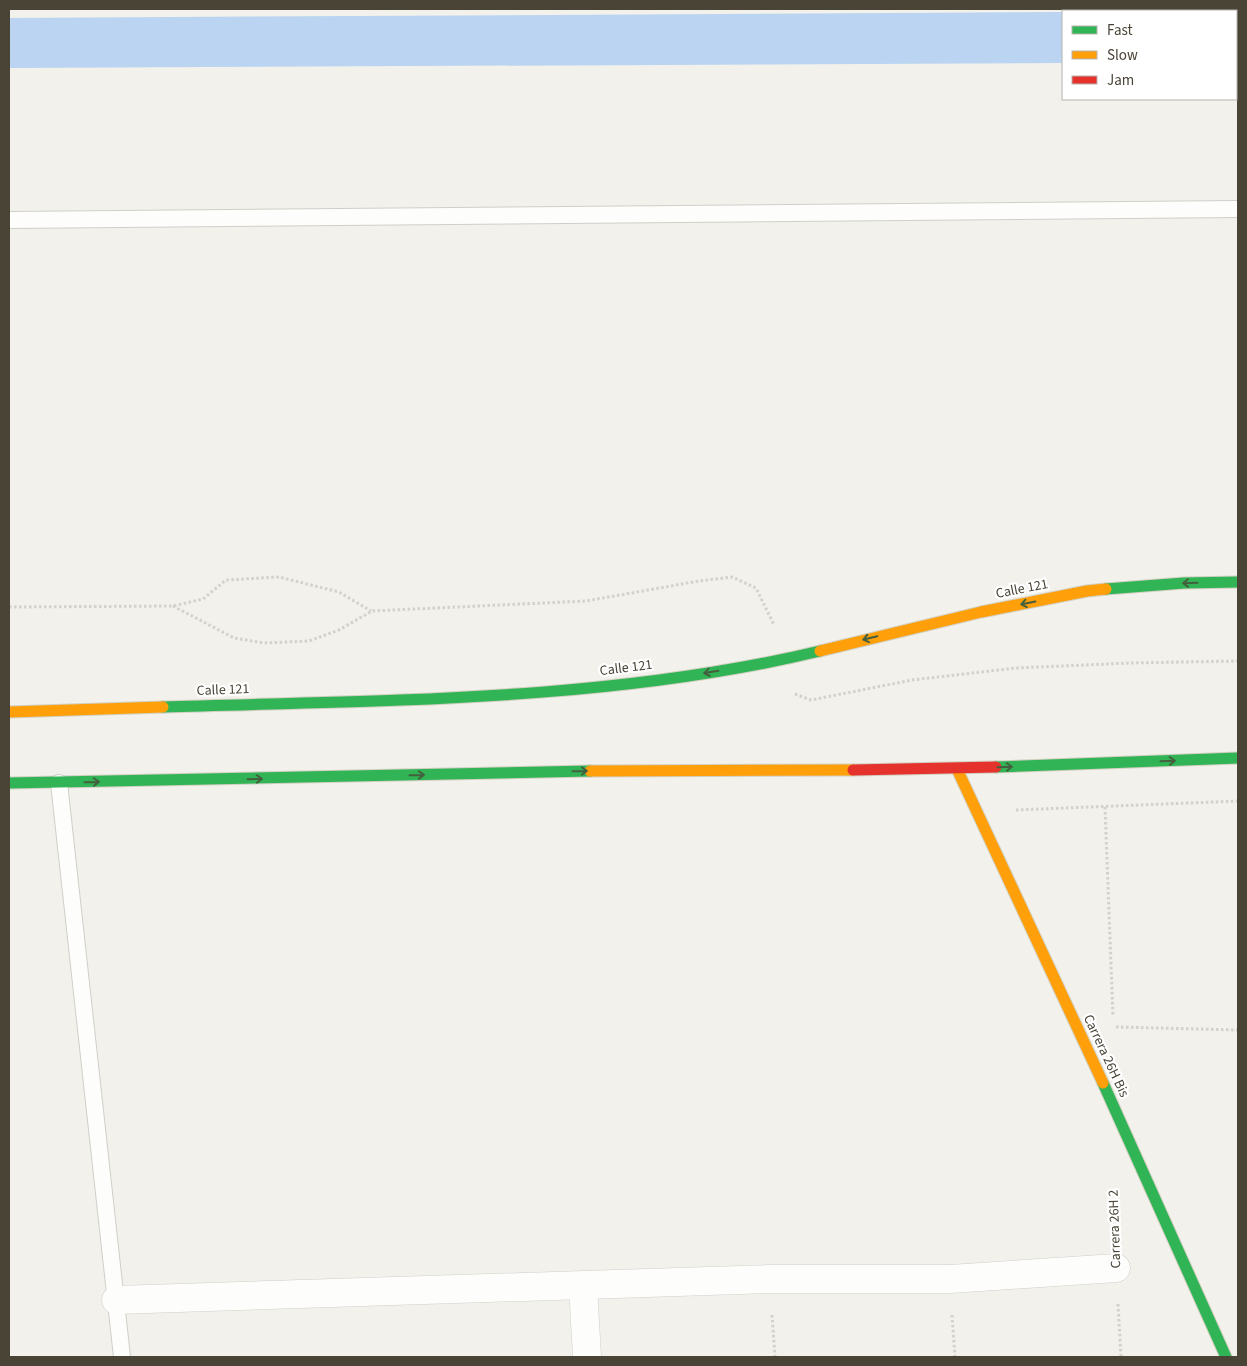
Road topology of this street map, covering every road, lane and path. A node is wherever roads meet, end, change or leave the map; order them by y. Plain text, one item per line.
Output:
1 (1238, 209) edge
2 (9, 220) edge
3 (1238, 582) edge
4 (173, 606) junction
5 (9, 607) edge
6 (372, 611) junction
7 (777, 661) junction
8 (1238, 661) edge
9 (9, 712) edge
10 (1238, 758) edge
11 (957, 769) junction
12 (9, 783) edge
13 (59, 783) junction
14 (1238, 801) edge
15 (1105, 807) junction
16 (976, 811) junction
17 (1238, 1030) edge
18 (1114, 1190) dead end
19 (1116, 1268) junction
20 (770, 1279) junction
21 (950, 1279) junction
22 (583, 1286) junction
23 (116, 1300) junction
24 (122, 1357) edge
25 (588, 1357) edge
26 (775, 1357) edge
27 (954, 1357) edge
28 (1121, 1357) edge
29 (1226, 1357) edge

1 - 2 lane
3 -> 7 main road, Calle 121
4 - 5 path
4 - 6 path
4 - 6 path
6 - 7 path
7 - 8 path
7 -> 9 main road, Calle 121
11 -> 10 main road
13 -> 11 main road
11 - 16 main road, Carrera 26H Bis
12 - 13 main road
13 - 23 lane
14 - 15 path
15 - 16 path
15 - 17 path
16 - 29 main road, Carrera 26H Bis
18 - 19 path, Carrera 26H 2
19 - 21 street
19 - 28 path, Carrera 26H 2
20 - 21 street
20 - 22 street
20 - 26 path
21 - 27 path
22 - 23 street
22 - 25 street
23 - 24 lane

